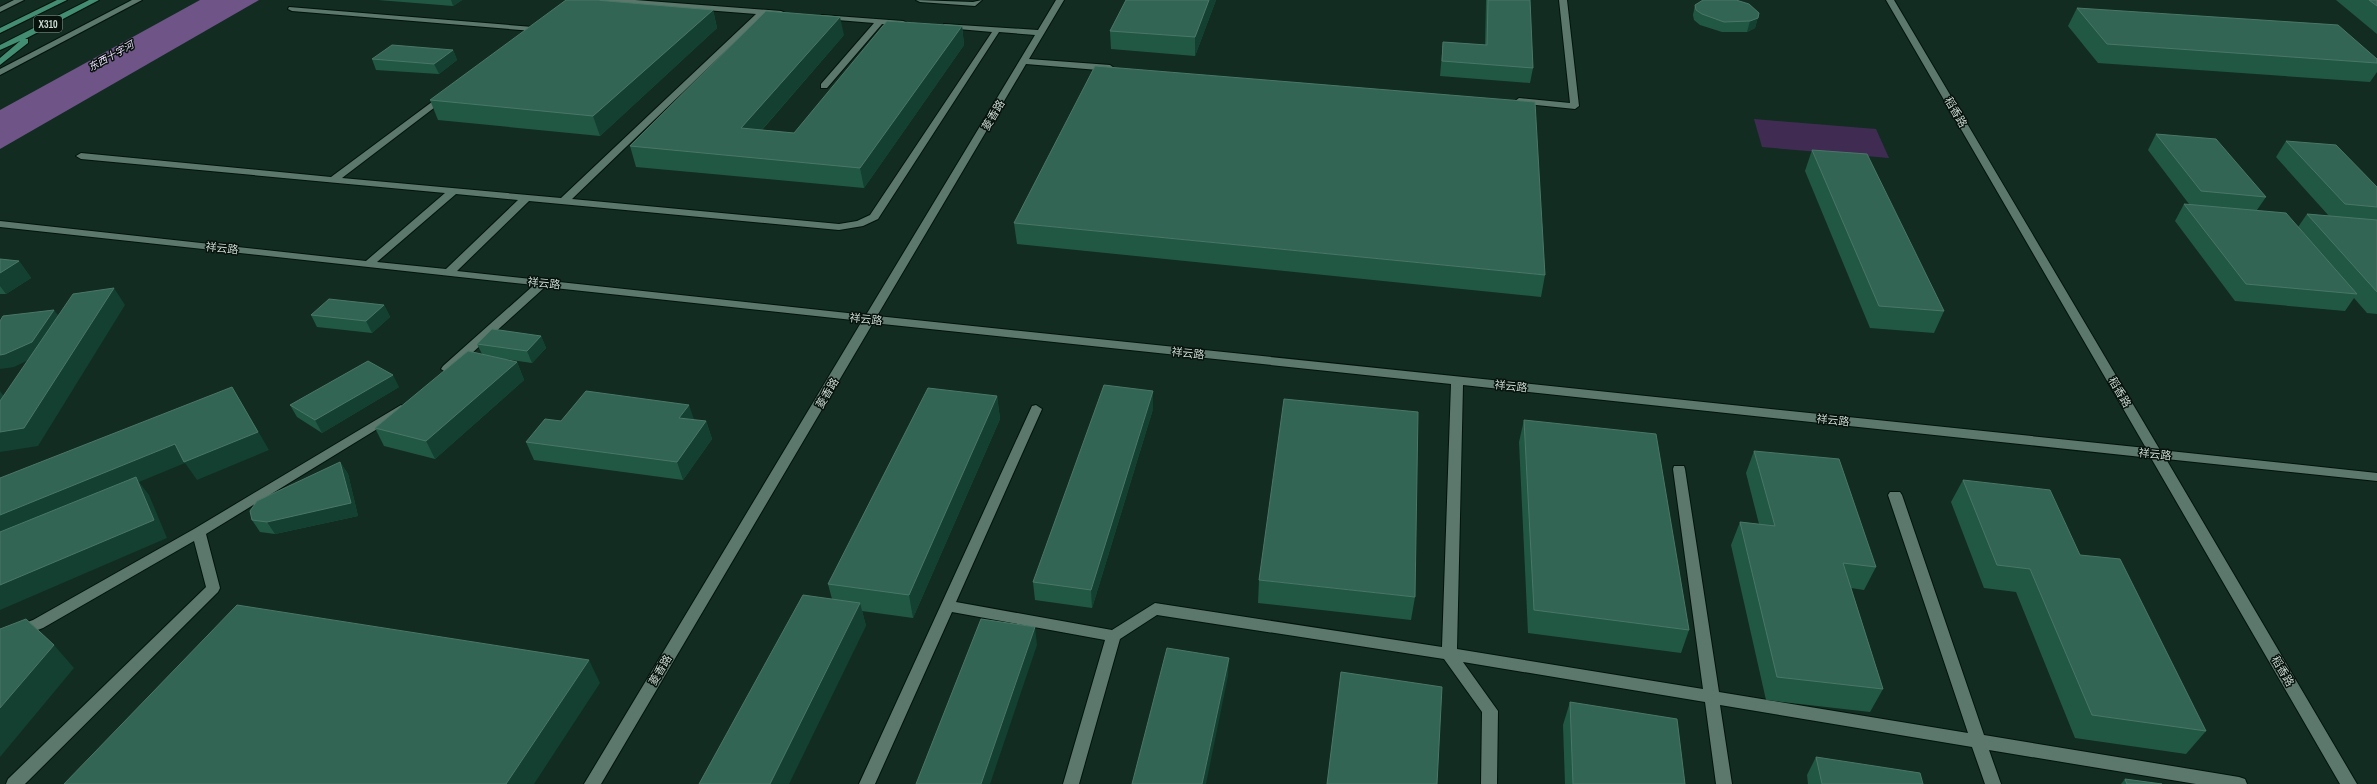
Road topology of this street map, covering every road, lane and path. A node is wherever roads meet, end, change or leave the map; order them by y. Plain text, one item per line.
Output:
1 (20, 0) edge
2 (63, 0) edge
3 (95, 0) edge
4 (138, 0) edge
5 (603, 0) edge
6 (920, 0) edge
7 (978, 0) edge
8 (1060, 0) edge
9 (1563, 0) edge
10 (1890, 0) edge
11 (292, 9) dead end
12 (0, 10) edge
13 (762, 12) junction
14 (793, 14) edge
15 (817, 16) edge
16 (20, 21) junction
17 (880, 21) junction
18 (911, 23) edge
19 (935, 25) edge
20 (42, 27) junction
21 (0, 28) edge
22 (997, 30) junction
23 (0, 31) edge
24 (1041, 33) junction
25 (521, 38) edge
26 (0, 48) edge
27 (1026, 61) junction
28 (0, 62) edge
29 (1121, 68) edge
30 (0, 72) edge
31 (824, 86) dead end
32 (452, 90) edge
33 (1511, 101) edge
34 (81, 156) dead end
35 (334, 179) junction
36 (455, 190) junction
37 (527, 197) junction
38 (565, 200) junction
39 (0, 224) edge
40 (368, 264) junction
41 (448, 273) junction
42 (543, 283) junction
43 (871, 319) junction
44 (437, 377) edge
45 (1457, 381) junction
46 (408, 403) edge
47 (1036, 409) dead end
48 (2156, 454) junction
49 (1679, 469) dead end
50 (2377, 478) edge
51 (1895, 495) dead end
52 (199, 532) junction
53 (947, 606) junction
54 (1114, 636) junction
55 (0, 638) edge
56 (1449, 654) junction
57 (1712, 697) junction
58 (1978, 741) junction
59 (14, 784) edge
60 (592, 784) edge
61 (867, 784) edge
62 (1071, 784) edge
63 (1489, 784) edge
64 (1724, 784) edge
65 (1993, 784) edge
66 (2240, 784) edge
67 (2348, 784) edge

1 - 12 street
2 - 16 main road, X310
3 - 20 main road, X310
4 - 30 street
5 - 13 street
6 - 7 street
8 - 24 street, 菱香路
9 - 33 street
10 - 48 street, 稻香路
11 - 25 street
13 - 14 street
13 - 38 street
15 - 17 street
16 - 21 main road
16 - 23 main road, X310
17 - 18 street
17 - 31 street
19 - 22 street
20 - 26 main road, X310
20 - 28 main road
22 - 24 street
22 - 38 street
24 - 27 street, 菱香路
27 - 29 street
27 - 43 street, 菱香路
32 - 35 street
34 - 35 street
35 - 36 street
36 - 37 street
36 - 40 street
37 - 38 street
37 - 41 street
39 - 40 street, 祥云路
40 - 41 street, 祥云路
41 - 42 street, 祥云路
42 - 43 street, 祥云路
42 - 44 street
43 - 45 street, 祥云路
43 - 60 street, 菱香路
45 - 48 street, 祥云路
45 - 56 street
46 - 52 street
47 - 53 street
48 - 50 street, 祥云路
48 - 67 street, 稻香路
49 - 57 street
51 - 58 street
52 - 55 street
52 - 59 street
53 - 54 street
53 - 61 street
54 - 56 street
54 - 62 street
56 - 57 street
56 - 63 street
57 - 58 street
57 - 64 street
58 - 65 street
58 - 66 street

